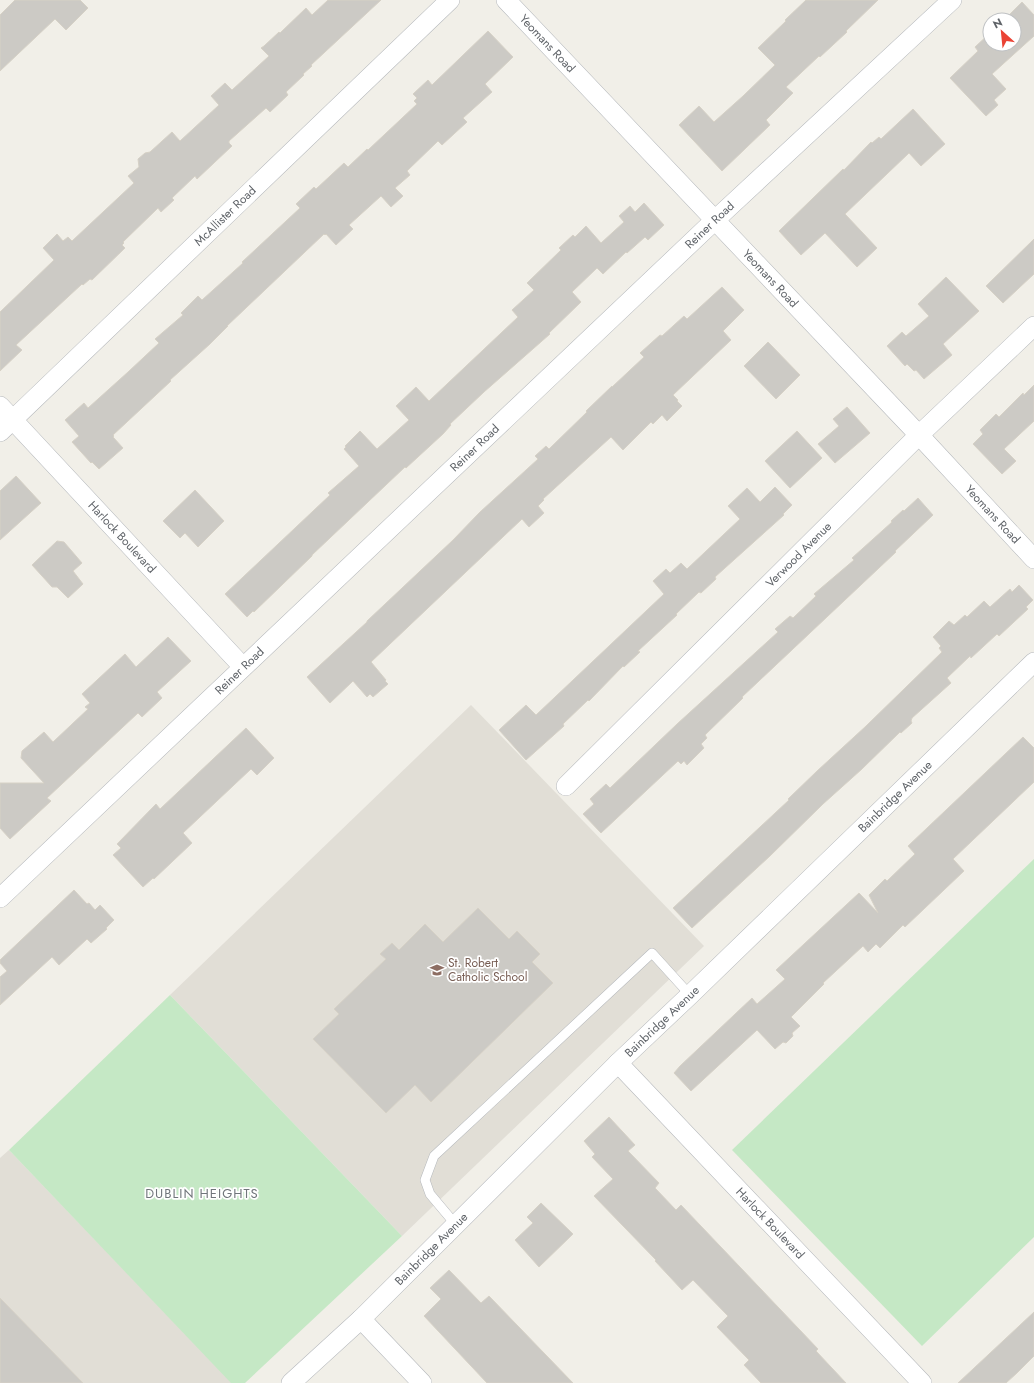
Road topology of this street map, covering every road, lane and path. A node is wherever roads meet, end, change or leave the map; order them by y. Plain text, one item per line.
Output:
1 (450, 0) edge
2 (506, 0) edge
3 (952, 0) edge
4 (714, 220) junction
5 (1034, 326) edge
6 (0, 406) edge
7 (6, 426) edge
8 (919, 435) junction
9 (1034, 559) edge
10 (1034, 662) edge
11 (243, 667) junction
12 (566, 786) dead end
13 (0, 898) edge
14 (690, 995) junction
15 (618, 1063) junction
16 (456, 1225) junction
17 (361, 1319) junction
18 (291, 1383) edge
19 (422, 1383) edge
20 (922, 1383) edge

1 - 7 street, McAllister Road
2 - 4 street, Yeomans Road
3 - 4 street, Reiner Road
4 - 8 street, Yeomans Road
4 - 11 street, Reiner Road
5 - 8 street, Verwood Avenue
6 - 7 street, Harlock Boulevard
7 - 11 street, Harlock Boulevard
8 - 9 street, Yeomans Road
8 - 12 street, Verwood Avenue
10 - 14 street, Bainbridge Avenue
11 - 13 street, Reiner Road
14 - 15 street, Bainbridge Avenue
14 - 16 lane
15 - 16 street, Bainbridge Avenue
15 - 20 street, Harlock Boulevard
16 - 17 street, Bainbridge Avenue
17 - 18 street, Bainbridge Avenue
17 - 19 street

